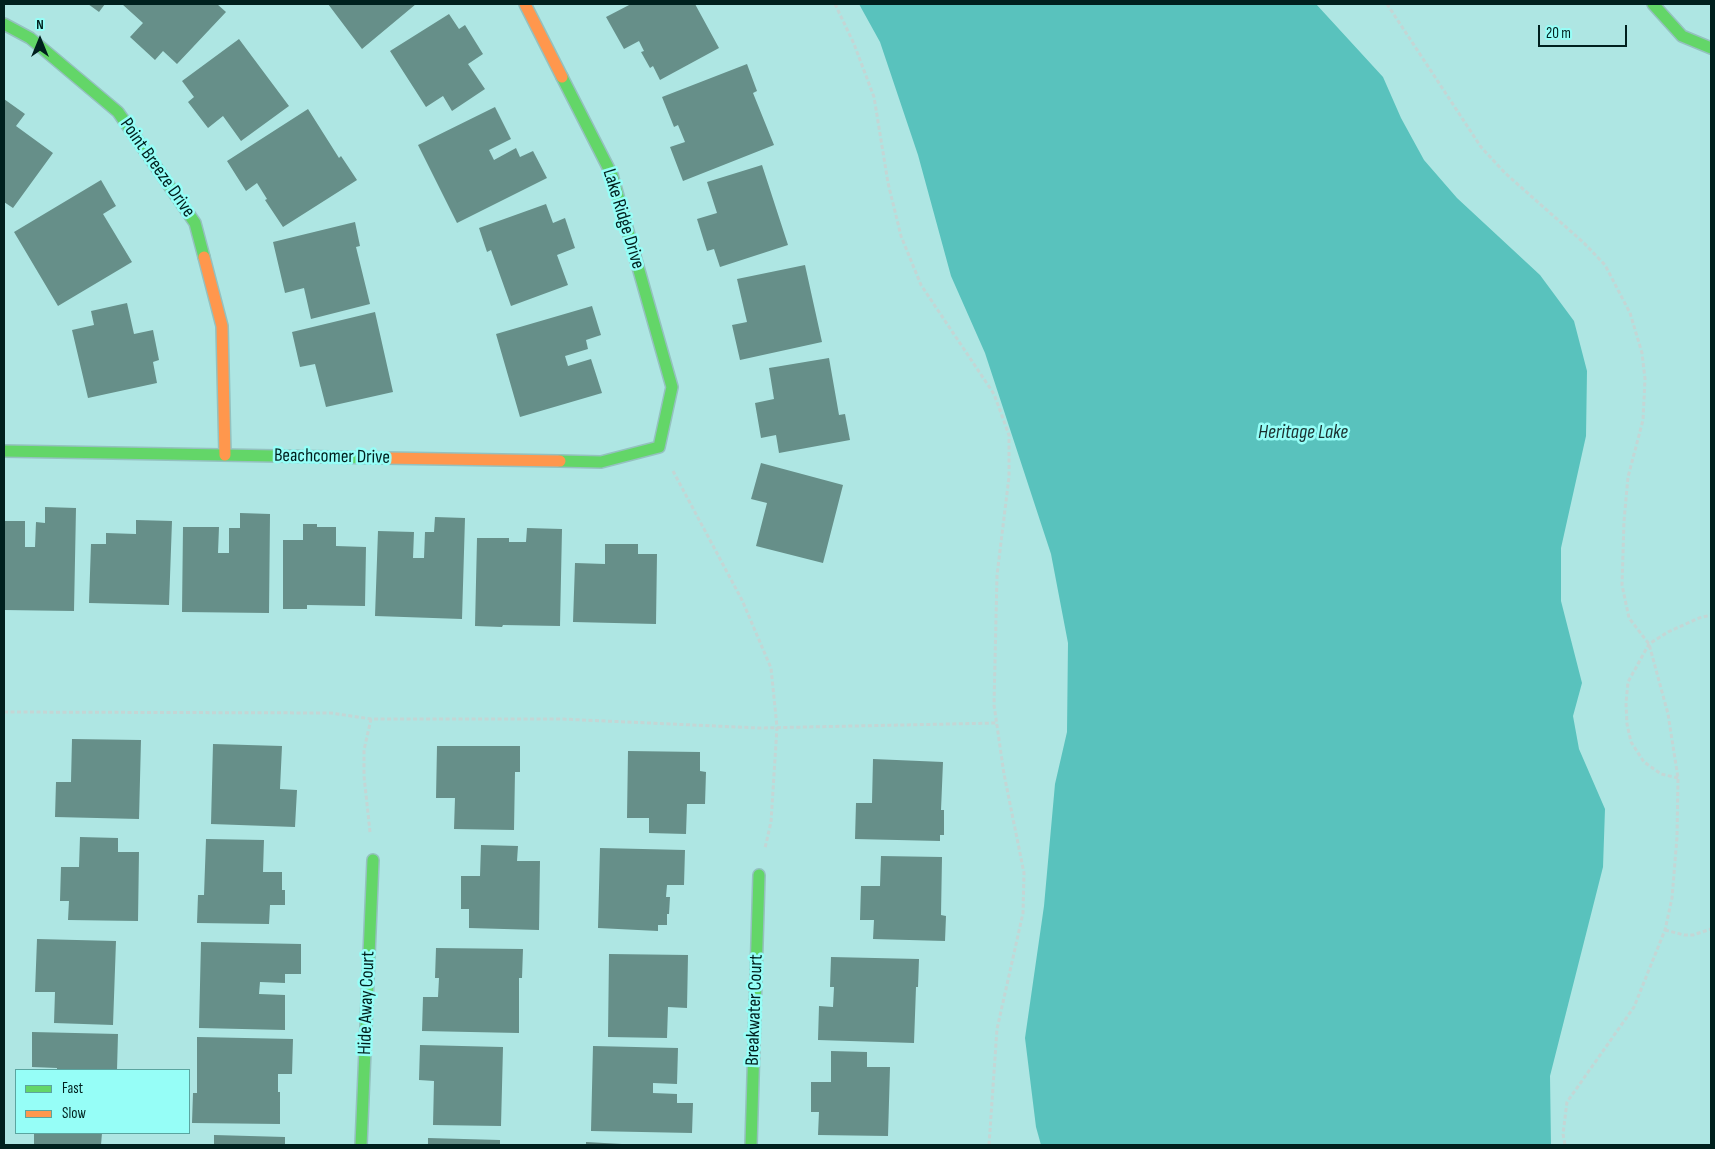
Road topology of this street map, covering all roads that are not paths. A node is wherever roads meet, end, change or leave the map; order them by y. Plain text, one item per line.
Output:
1 (525, 4) edge
2 (1653, 4) edge
3 (4, 24) edge
4 (1711, 48) edge
5 (659, 447) joint
6 (4, 451) edge
7 (224, 455) junction
8 (373, 860) road end
9 (759, 876) road end
10 (362, 1145) edge
11 (751, 1145) edge

1 - 5 street, Lake Ridge Drive
2 - 4 street
3 - 7 street, Point Breeze Drive
5 - 7 street, Beachcomer Drive
6 - 7 street, Beachcomer Drive
8 - 10 street, Hide Away Court
9 - 11 street, Breakwater Court

